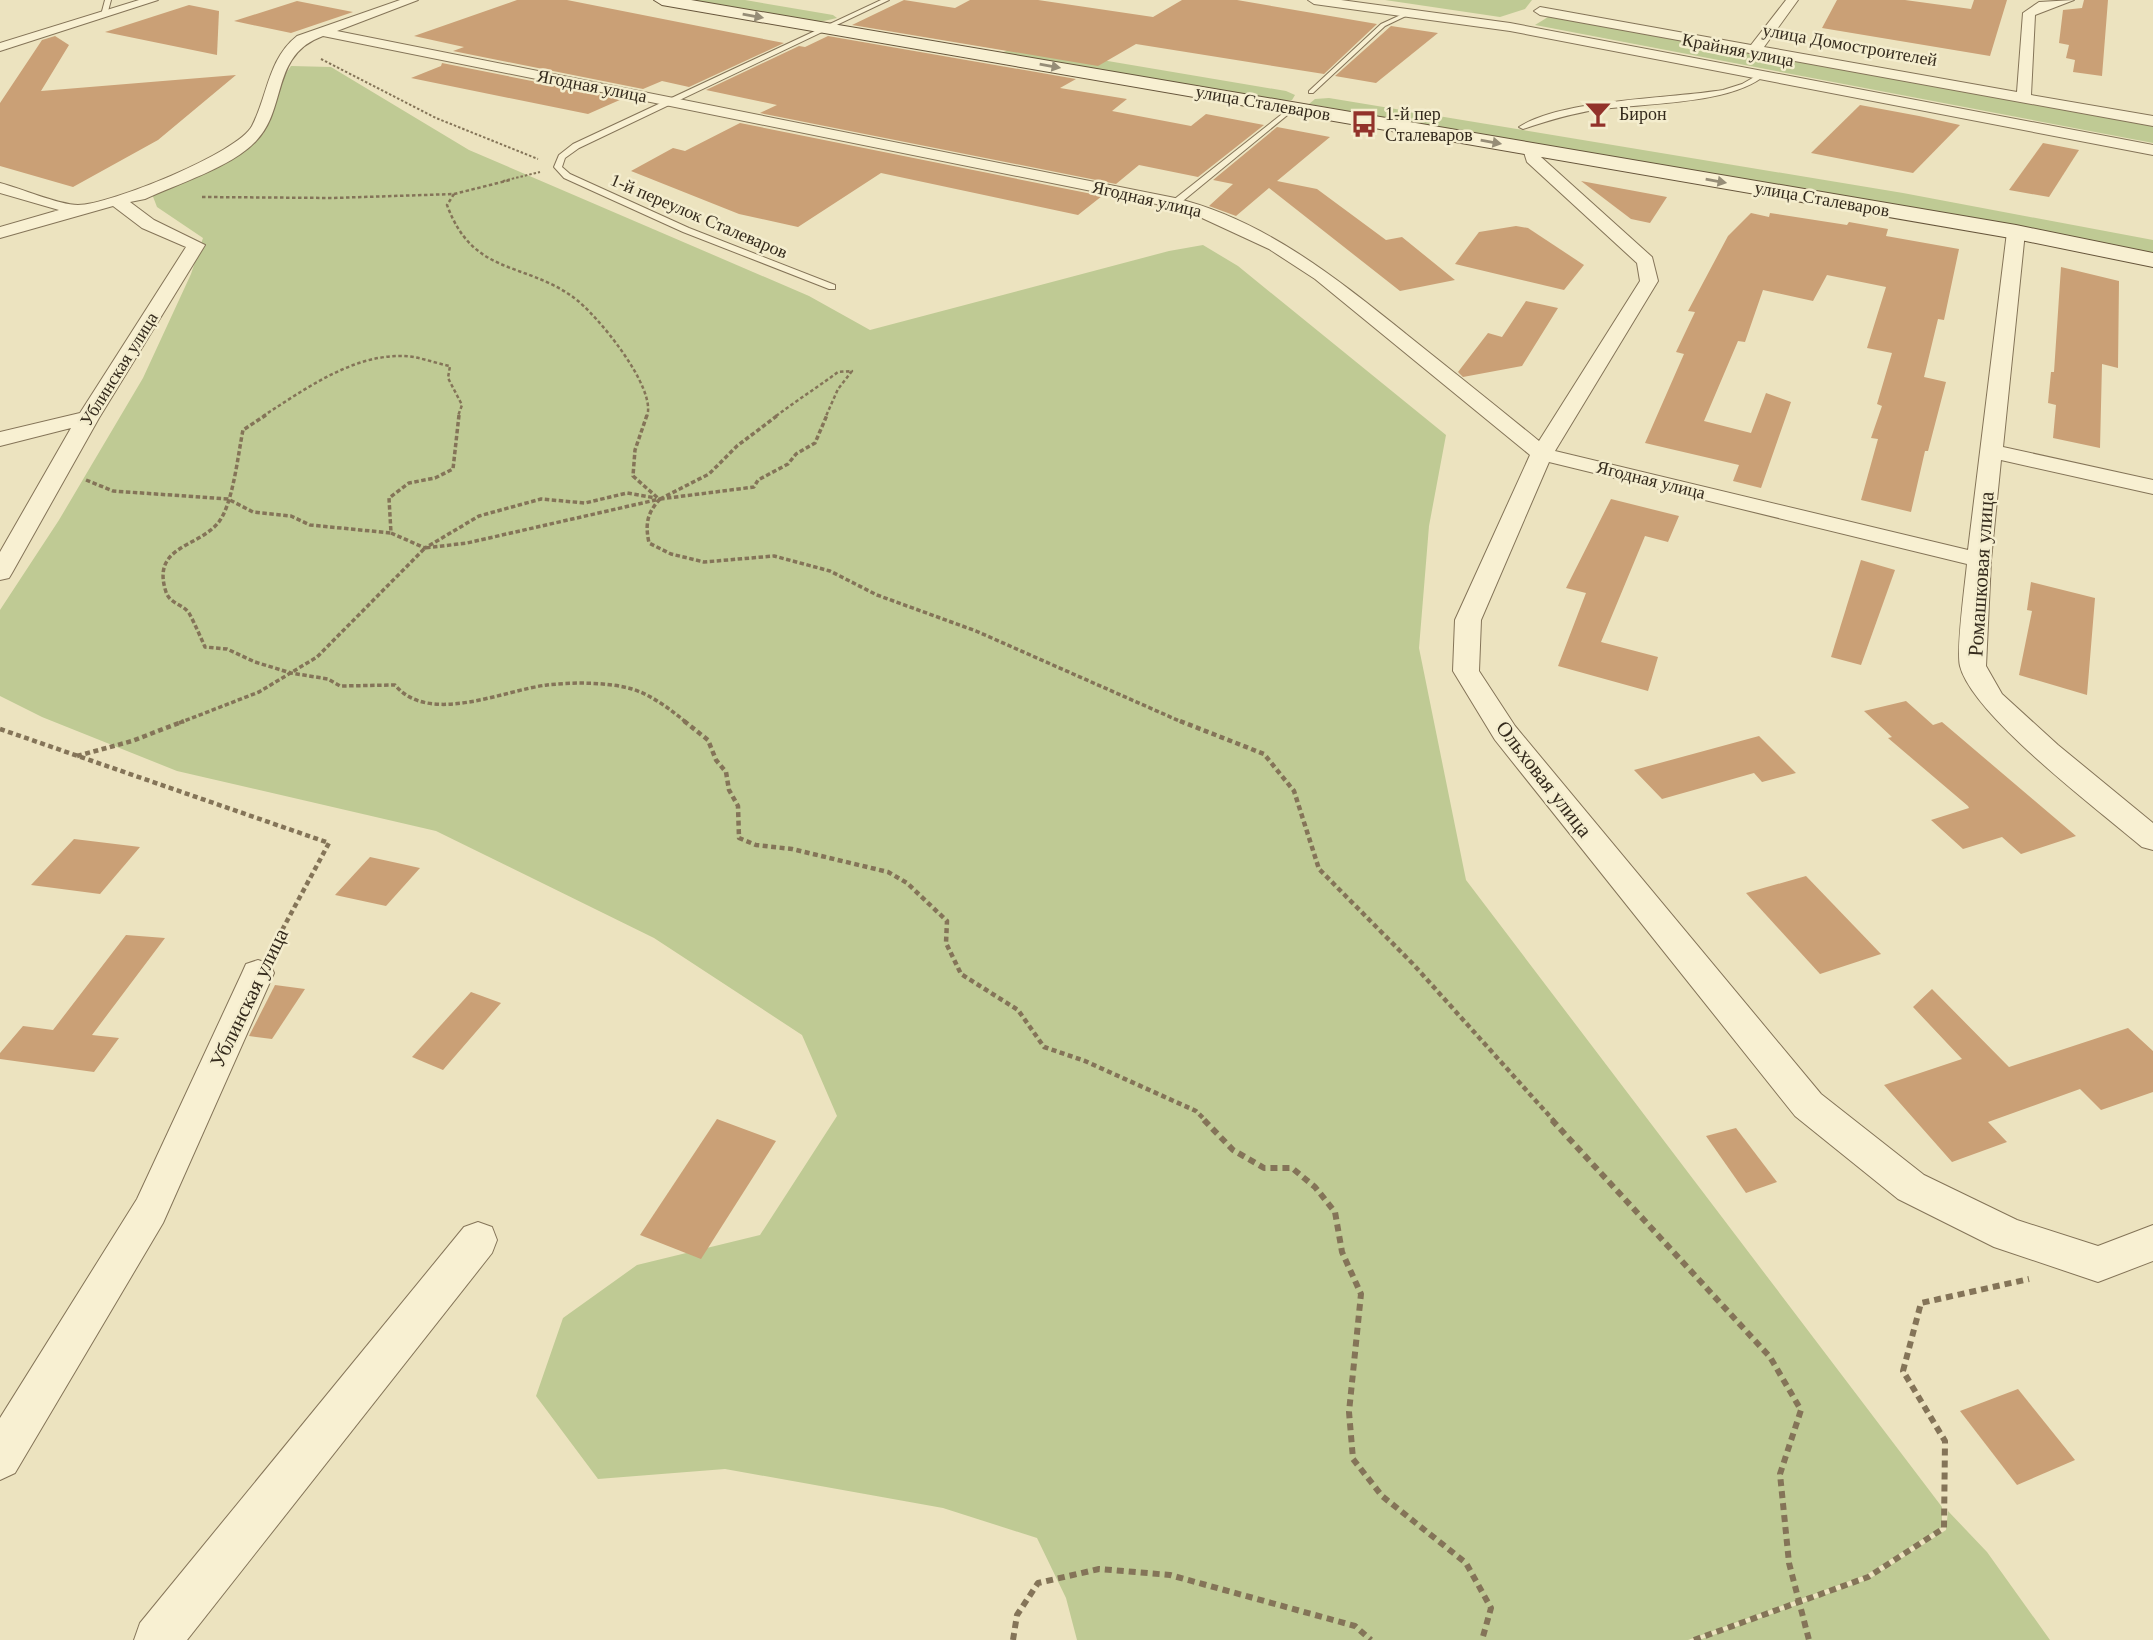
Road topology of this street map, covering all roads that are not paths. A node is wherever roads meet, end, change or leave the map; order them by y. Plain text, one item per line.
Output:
1 (108, 0) edge
2 (152, 0) edge
3 (412, 0) edge
4 (662, 0) edge
5 (759, 0) edge
6 (886, 0) edge
7 (1314, 0) edge
8 (1792, 0) edge
9 (2068, 0) edge
10 (1544, 5) edge
11 (1407, 14) junction
12 (104, 15) junction
13 (852, 16) junction
14 (1510, 27) junction
15 (828, 29) junction
16 (323, 32) junction
17 (1014, 43) junction
18 (0, 47) edge
19 (1756, 48) junction
20 (990, 56) junction
21 (1763, 74) junction
22 (1311, 92) junction
23 (2024, 97) junction
24 (672, 102) junction
25 (1293, 108) junction
26 (1457, 116) dead end
27 (2153, 121) edge
28 (1521, 134) junction
29 (1568, 134) dead end
30 (2153, 150) edge
31 (0, 188) edge
32 (117, 201) junction
33 (1175, 203) junction
34 (77, 209) junction
35 (2016, 232) junction
36 (0, 233) edge
37 (2153, 260) edge
38 (832, 287) dead end
39 (88, 418) junction
40 (0, 439) edge
41 (1992, 451) junction
42 (1542, 454) junction
43 (2153, 487) edge
44 (1979, 560) junction
45 (0, 573) edge
46 (2153, 839) edge
47 (258, 973) road end
48 (478, 1240) dead end
49 (2153, 1243) edge
50 (0, 1458) edge
51 (157, 1640) edge

1 - 12 lane
2 - 12 street
3 - 16 street
4 -> 15 main road, улица Сталеваров
5 - 13 main road, улица Сталеваров
6 - 13 lane
7 - 11 street, Крайняя улица
8 - 19 street
9 - 23 street
10 - 14 street, улица Домостроителей
10 - 19 street, улица Домостроителей
11 - 14 street, Крайняя улица
11 - 22 lane
12 - 18 street
13 - 15 lane
13 - 17 main road, улица Сталеваров
14 - 21 street, Крайняя улица
15 - 20 main road, улица Сталеваров
15 - 24 lane
16 - 24 street, Ягодная улица
16 - 32 street
17 - 20 main road
17 - 22 main road, улица Сталеваров
19 - 23 street, улица Домостроителей
20 -> 25 main road, улица Сталеваров
21 - 28 lane
21 - 30 street, Крайняя улица
22 - 25 main road
22 - 26 main road, улица Сталеваров
23 - 27 street, улица Домостроителей
24 - 33 street, Ягодная улица
24 - 38 lane, 1-й переулок Сталеваров
25 -> 28 main road, улица Сталеваров
25 - 33 lane
28 - 29 main road, улица Сталеваров
28 -> 35 main road, улица Сталеваров
28 - 42 street, Ольховая улица
31 - 34 street
32 - 34 street
32 - 39 street, Ублинская улица
33 - 42 street, Ягодная улица
34 - 36 street
35 - 37 main road, улица Сталеваров
35 - 41 street, Ромашковая улица
39 - 40 street
39 - 45 street, Ублинская улица
41 - 43 street
41 - 44 street, Ромашковая улица
42 - 44 street, Ягодная улица
42 - 49 street, Ольховая улица
44 - 46 street, Ромашковая улица
47 - 50 street, Ублинская улица
48 - 51 street

